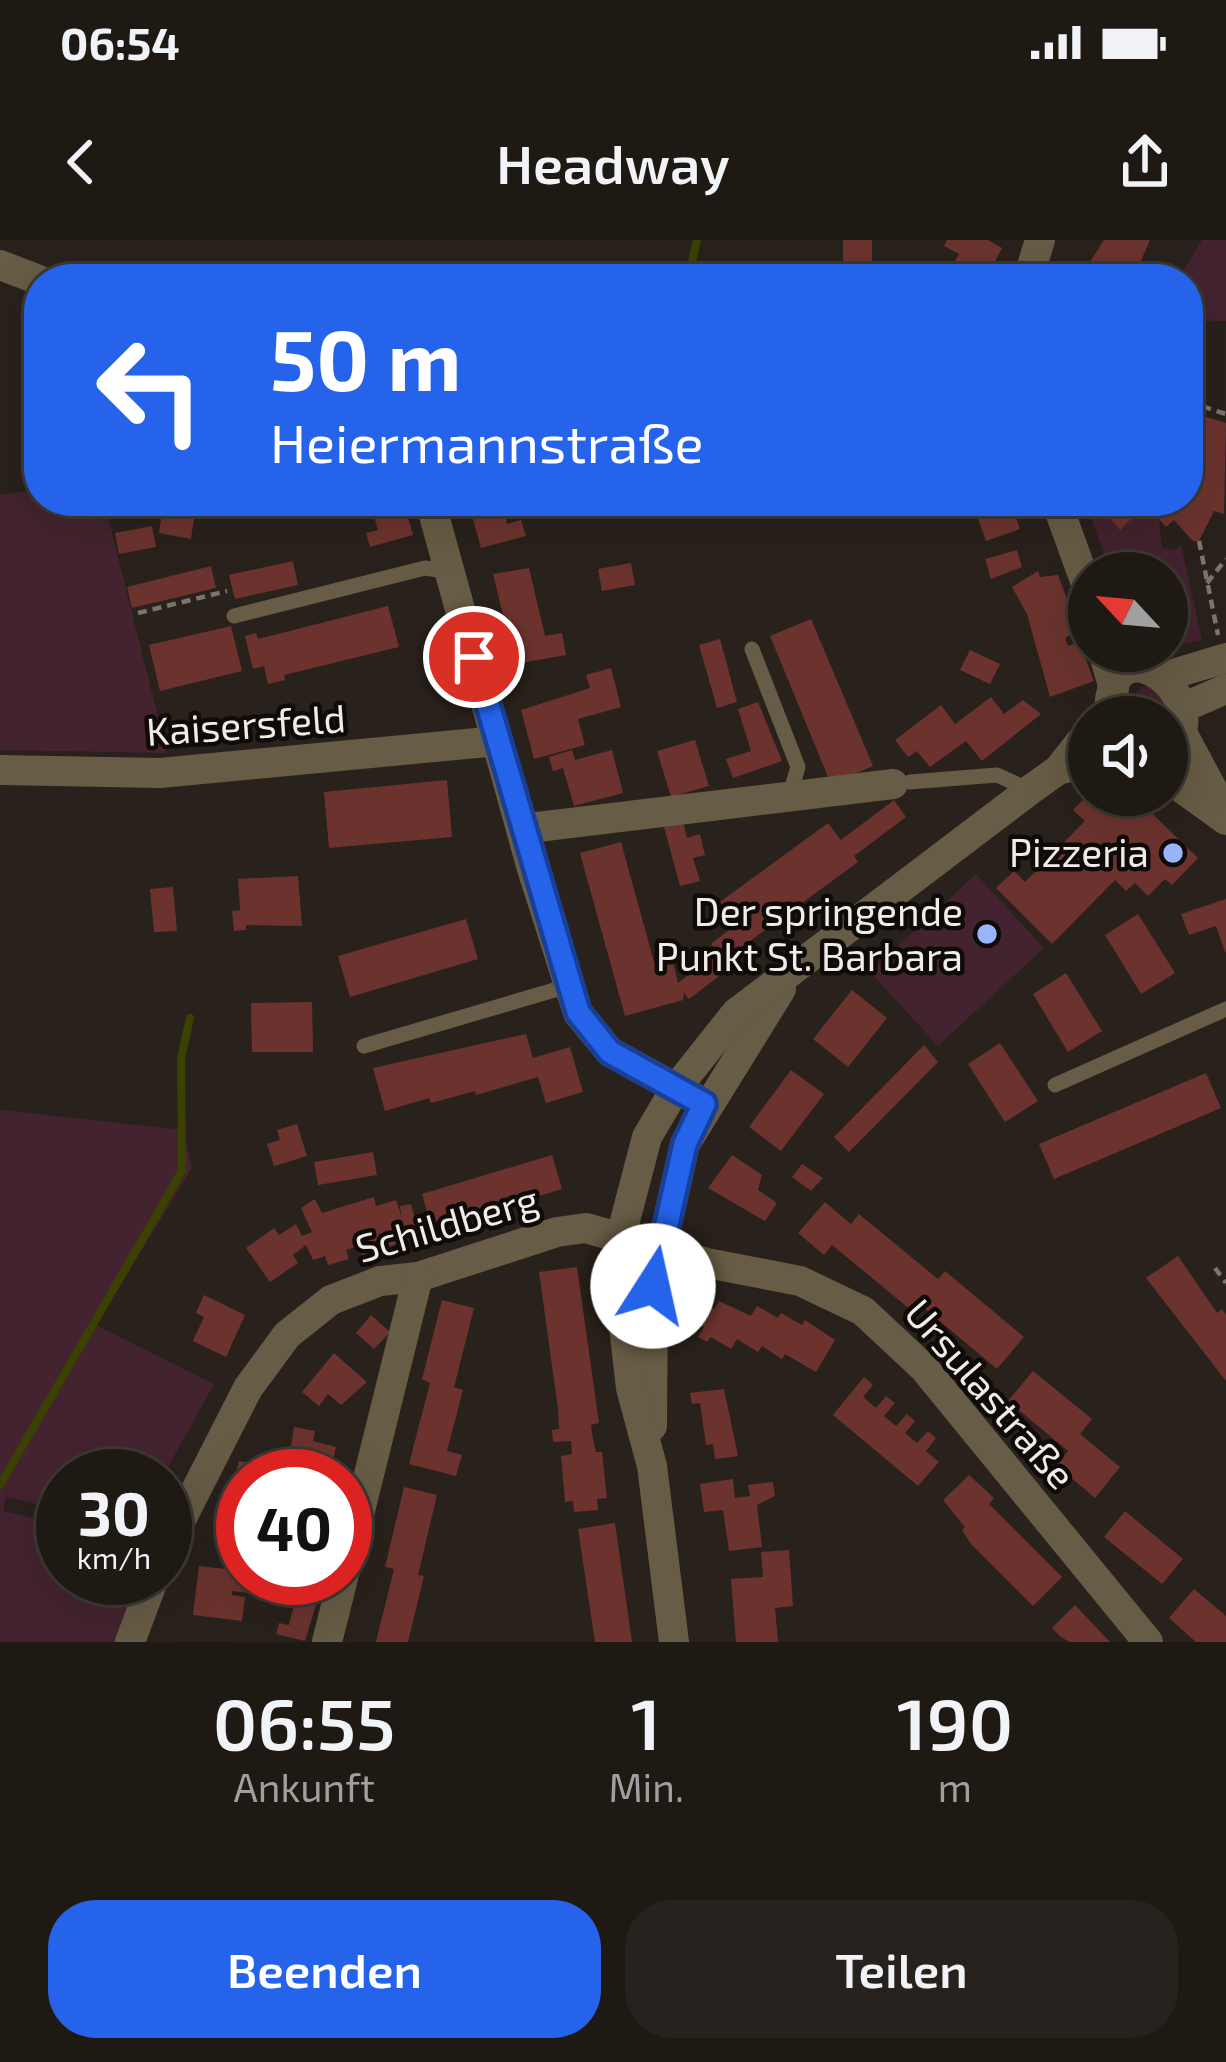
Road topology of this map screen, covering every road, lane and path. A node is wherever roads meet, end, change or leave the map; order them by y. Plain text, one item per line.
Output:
1 (434, 516) edge
2 (1061, 516) edge
3 (1199, 541) dead end
4 (1074, 552) edge
5 (1226, 559) edge
6 (451, 572) junction
7 (1207, 584) junction
8 (227, 591) dead end
9 (138, 613) dead end
10 (234, 616) dead end
11 (752, 650) dead end
12 (1225, 668) edge
13 (1176, 673) junction
14 (1116, 693) edge
15 (1196, 702) junction
16 (1188, 732) edge
17 (498, 741) junction
18 (1068, 757) edge
19 (1188, 763) edge
20 (1068, 767) edge
21 (0, 770) edge
22 (1058, 770) junction
23 (902, 783) joint
24 (1030, 790) junction
25 (1188, 792) edge
26 (789, 796) junction
27 (1226, 818) edge
28 (521, 829) junction
29 (787, 979) junction
30 (568, 986) junction
31 (1226, 1009) edge
32 (364, 1046) dead end
33 (1055, 1085) dead end
34 (674, 1091) junction
35 (704, 1104) junction
36 (621, 1236) junction
37 (658, 1248) junction
38 (1216, 1268) dead end
39 (418, 1277) junction
40 (1226, 1283) edge
41 (372, 1462) edge
42 (652, 1466) junction
43 (192, 1498) edge
44 (144, 1605) edge
45 (336, 1605) edge
46 (130, 1642) edge
47 (327, 1642) edge
48 (674, 1642) edge
49 (1148, 1642) edge

1 - 6 street
2 - 4 street
3 - 7 path
5 - 7 path
6 - 10 lane
6 - 17 street
7 - 12 path
8 - 9 path
11 - 26 lane
12 - 13 street
12 - 15 street
13 - 14 street
13 - 15 street
15 - 16 street
17 - 21 street, Kaisersfeld
17 - 28 street
18 - 22 street
19 - 27 street
20 - 22 street
22 - 24 street
23 - 24 lane
23 - 26 street
24 - 29 street
25 - 27 street
26 - 28 street
28 - 30 street
29 - 34 street
29 - 35 street
30 - 32 lane
30 - 34 street
31 - 33 lane
34 - 35 street
34 - 36 street
35 - 37 street
36 - 37 street, Schildberg
36 - 39 street, Schildberg
36 - 42 street
37 - 42 street
37 - 49 street, Ursulastraße
38 - 40 path
39 - 41 street
39 - 43 street, Schildberg
42 - 48 street
44 - 46 street
45 - 47 street

